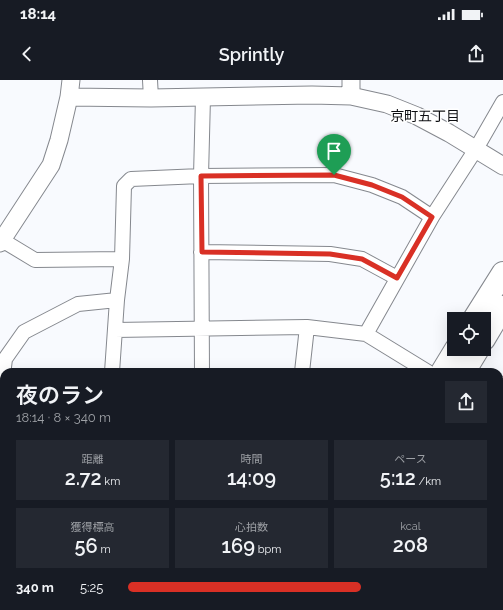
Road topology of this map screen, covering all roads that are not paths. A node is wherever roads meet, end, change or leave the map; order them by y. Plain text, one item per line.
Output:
1 (71, 80) edge
2 (150, 80) edge
3 (351, 88) edge
4 (69, 97) junction
5 (203, 97) junction
6 (151, 98) junction
7 (503, 102) edge
8 (476, 149) junction
9 (503, 166) edge
10 (201, 176) junction
11 (432, 217) junction
12 (1, 242) edge
13 (202, 252) junction
14 (122, 259) junction
15 (503, 273) edge
16 (397, 278) junction
17 (117, 300) junction
18 (503, 308) edge
19 (478, 312) edge
20 (307, 327) junction
21 (491, 328) edge
22 (203, 329) junction
23 (114, 330) junction
24 (366, 334) junction
25 (469, 361) edge
26 (4, 368) edge
27 (112, 368) edge
28 (202, 368) edge
29 (302, 368) edge
30 (421, 368) edge
31 (452, 368) edge

1 - 4 street
2 - 6 street
3 - 5 street
3 - 8 street
4 - 6 street
4 - 12 street
5 - 6 street
5 - 10 street
7 - 8 street
8 - 9 street
8 - 11 street
10 - 11 street
10 - 13 street
10 - 14 street
11 - 16 street
12 - 14 street
13 - 16 street
13 - 22 street
14 - 17 street
15 - 19 highway
16 - 24 street
17 - 23 street
17 - 26 street
18 - 21 highway
20 - 22 street
20 - 24 street
20 - 29 street
22 - 23 street
22 - 28 street
23 - 27 street
24 - 30 street
25 - 31 highway

